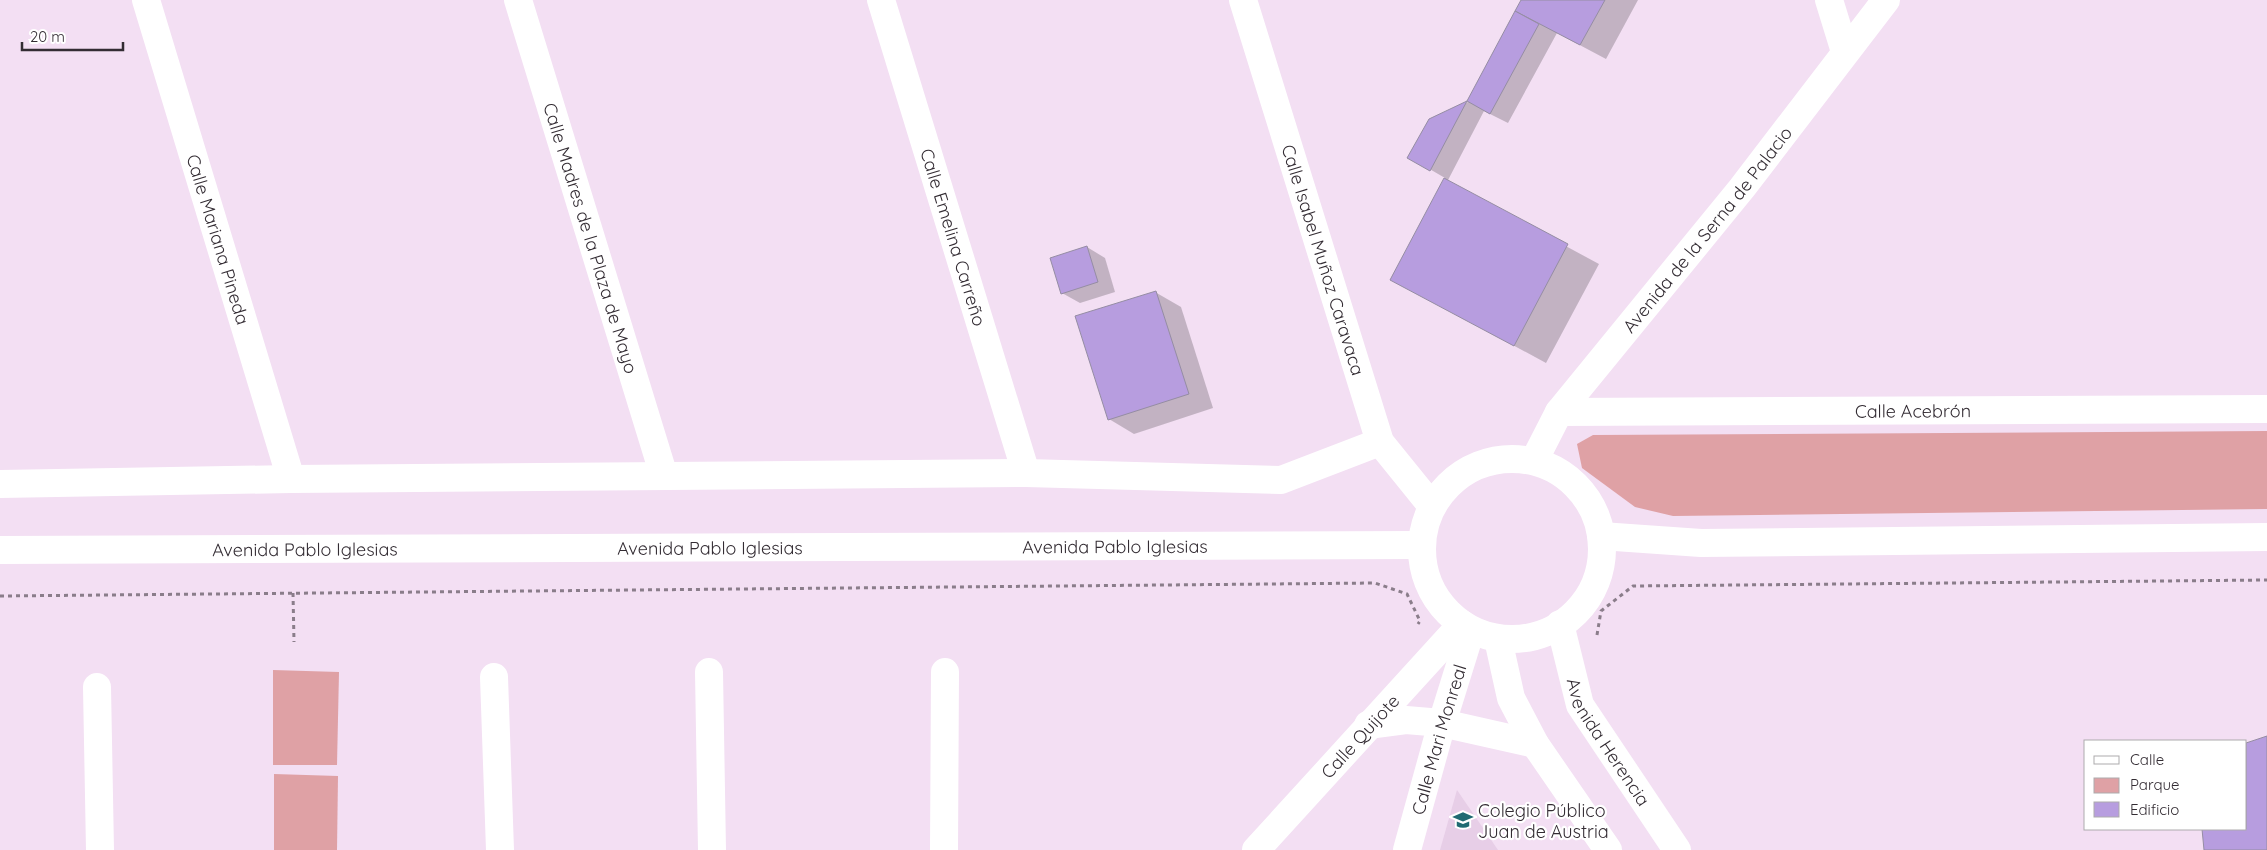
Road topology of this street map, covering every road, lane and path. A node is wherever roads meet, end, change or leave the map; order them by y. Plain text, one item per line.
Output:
1 (146, 0) edge
2 (518, 0) edge
3 (881, 0) edge
4 (1243, 0) edge
5 (1829, 0) edge
6 (1886, 0) edge
7 (1845, 52) junction
8 (2267, 409) edge
9 (1559, 412) junction
10 (1380, 442) junction
11 (1534, 461) junction
12 (1026, 473) junction
13 (664, 476) junction
14 (291, 479) junction
15 (0, 484) edge
16 (1432, 505) junction
17 (1601, 536) junction
18 (2267, 537) edge
19 (1420, 545) junction
20 (0, 550) edge
21 (2267, 580) edge
22 (293, 593) junction
23 (0, 596) edge
24 (1560, 624) junction
25 (1467, 627) junction
26 (1415, 630) dead end
27 (1596, 637) dead end
28 (1498, 639) junction
29 (294, 642) dead end
30 (709, 672) dead end
31 (945, 672) dead end
32 (494, 676) dead end
33 (97, 687) dead end
34 (1442, 722) junction
35 (1368, 725) junction
36 (1535, 744) junction
37 (100, 850) edge
38 (500, 850) edge
39 (712, 850) edge
40 (944, 850) edge
41 (1256, 850) edge
42 (1407, 850) edge
43 (1608, 850) edge
44 (1677, 850) edge

1 - 14 street, Calle Mariana Pineda
2 - 13 street, Calle Madres de la Plaza de Mayo
3 - 12 street, Calle Emelina Carreño
4 - 10 street, Calle Isabel Muñoz Caravaca
5 - 7 street
6 - 7 street, Avenida de la Serna de Palacio
7 - 9 street, Avenida de la Serna de Palacio
8 - 9 street, Calle Acebrón
9 - 11 street, Avenida de la Serna de Palacio
10 - 12 street
10 - 16 street, Calle Isabel Muñoz Caravaca
11 - 16 street
11 - 17 street
12 - 13 street
13 - 14 street
14 - 15 street
16 - 19 street
17 - 18 street
17 - 24 street
19 - 20 street, Avenida Pablo Iglesias
19 - 25 street
21 - 27 path
22 - 23 path
22 - 26 path
22 - 29 path
24 - 28 street
24 - 44 street, Avenida Herencia
25 - 28 street
25 - 34 street, Calle Mari Monreal
25 - 35 street, Calle Quijote
28 - 36 street
30 - 39 street
31 - 40 street
32 - 38 street
33 - 37 street
34 - 35 street
34 - 36 street
34 - 42 street, Calle Mari Monreal
35 - 41 street, Calle Quijote
36 - 43 street

